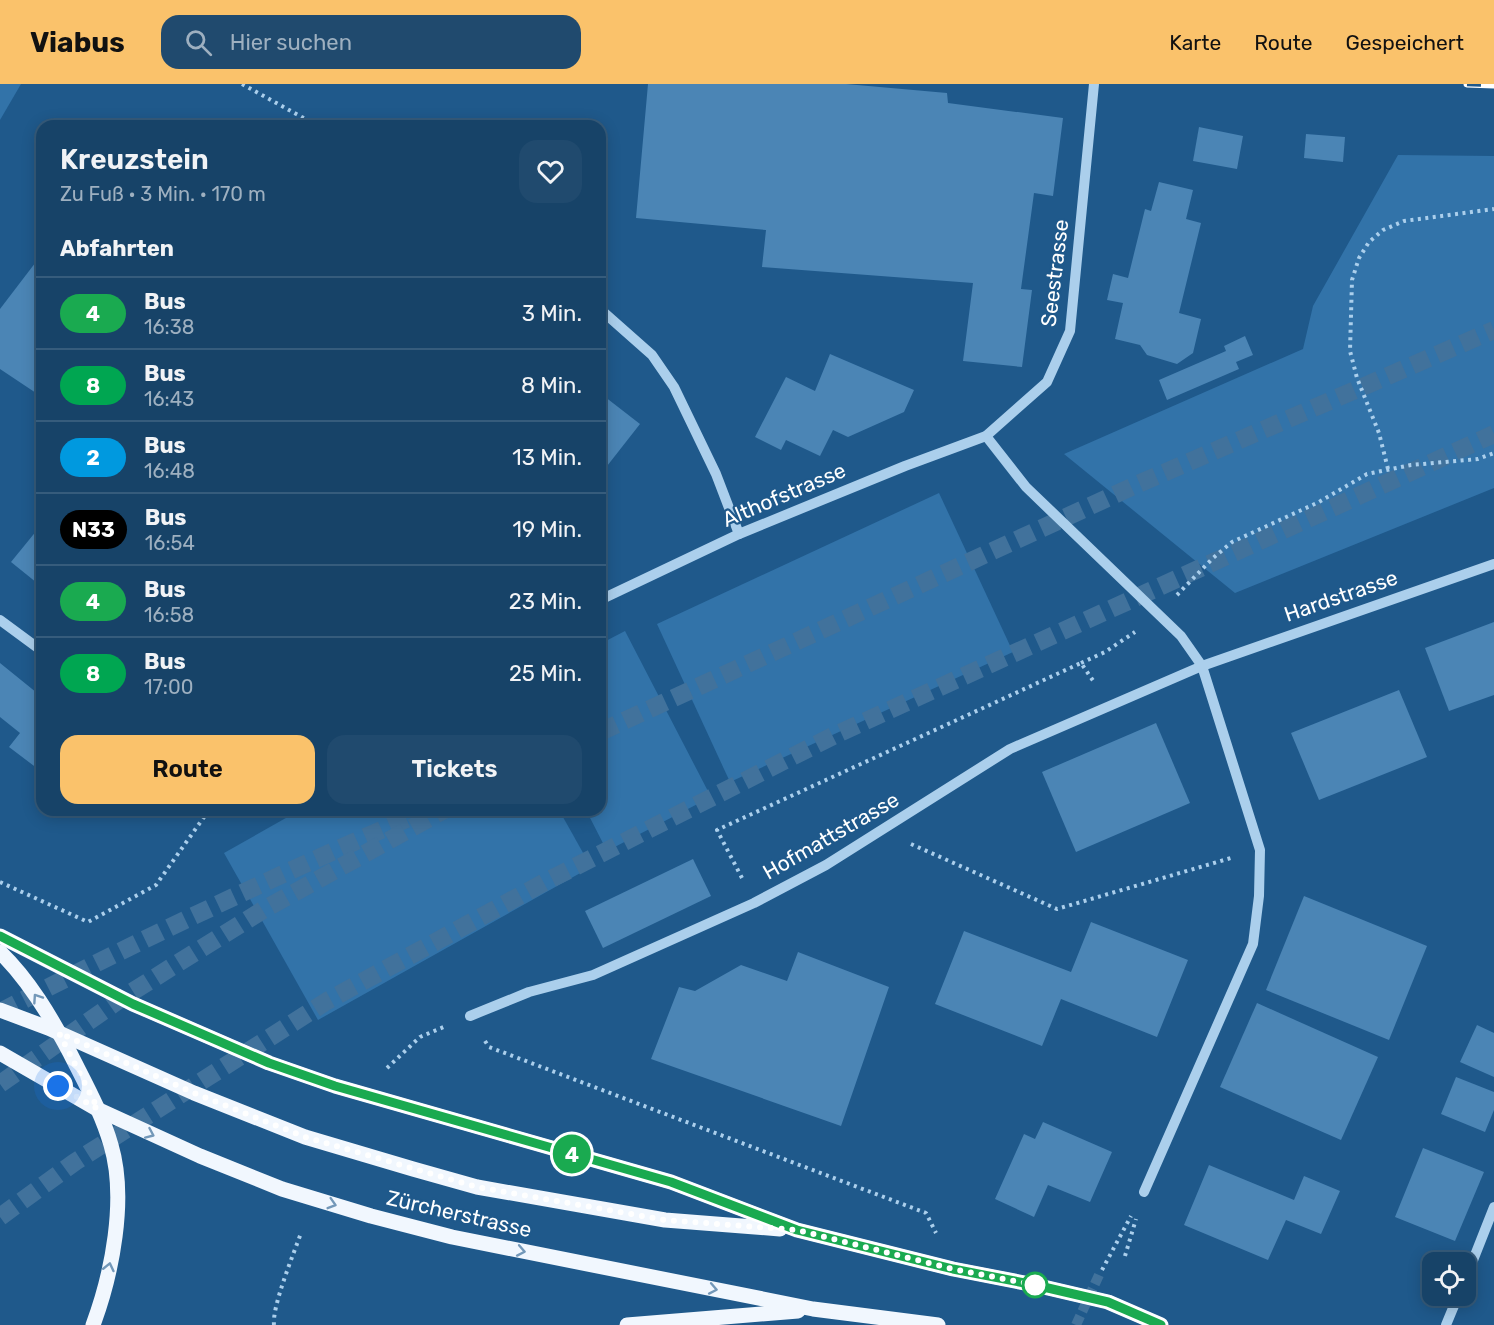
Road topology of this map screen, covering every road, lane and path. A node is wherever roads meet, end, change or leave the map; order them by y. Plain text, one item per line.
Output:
1 (243, 84) edge
2 (1094, 84) edge
3 (307, 120) edge
4 (1494, 209) edge
5 (606, 314) edge
6 (986, 436) junction
7 (1494, 453) edge
8 (1388, 469) junction
9 (740, 534) junction
10 (1494, 564) edge
11 (606, 597) edge
12 (1158, 615) junction
13 (0, 620) edge
14 (36, 647) edge
15 (1081, 663) junction
16 (1202, 666) junction
17 (1106, 709) junction
18 (204, 816) edge
19 (882, 831) junction
20 (1260, 850) junction
21 (0, 882) edge
22 (754, 903) junction
23 (0, 936) edge
24 (0, 952) edge
25 (0, 1010) edge
26 (470, 1016) junction
27 (59, 1033) junction
28 (0, 1053) edge
29 (387, 1069) dead end
30 (98, 1109) junction
31 (1144, 1192) junction
32 (1494, 1207) edge
33 (797, 1230) junction
34 (301, 1233) dead end
35 (1476, 1253) edge
36 (1125, 1256) dead end
37 (953, 1269) junction
38 (1099, 1275) tunnel mouth
39 (1454, 1306) edge
40 (813, 1309) junction
41 (93, 1325) edge
42 (274, 1325) edge
43 (627, 1325) edge
44 (938, 1325) edge
45 (1161, 1325) edge
46 (1446, 1325) edge

1 - 3 path
2 - 6 street, Seestrasse
4 - 8 path
5 - 9 street
6 - 9 street, Althofstrasse
6 - 12 street
7 - 8 path
8 - 12 path
9 - 11 street, Althofstrasse
10 - 16 street, Hardstrasse
12 - 15 path
12 - 16 street
13 - 14 street
15 - 17 path
15 - 22 path
16 - 17 street, Hofmattstrasse
16 - 20 street
17 - 19 street, Hofmattstrasse
18 - 21 path
19 - 20 path
19 - 22 street, Hofmattstrasse
20 - 31 street
22 - 26 street, Hofmattstrasse
23 - 33 main road, Zürcherstrasse
27 -> 24 main road
25 - 27 main road, Zürcherstrasse
26 - 29 path
26 - 37 path
27 - 30 main road
27 - 33 main road, Zürcherstrasse
28 - 30 main road, Zürcherstrasse
30 -> 40 main road, Zürcherstrasse
41 -> 30 main road
31 - 36 path
31 - 38 path
32 - 35 street
33 - 37 main road, Zürcherstrasse
34 - 42 path
37 - 45 main road, Zürcherstrasse
39 - 46 street
40 - 43 main road
40 - 44 main road, Zürcherstrasse

